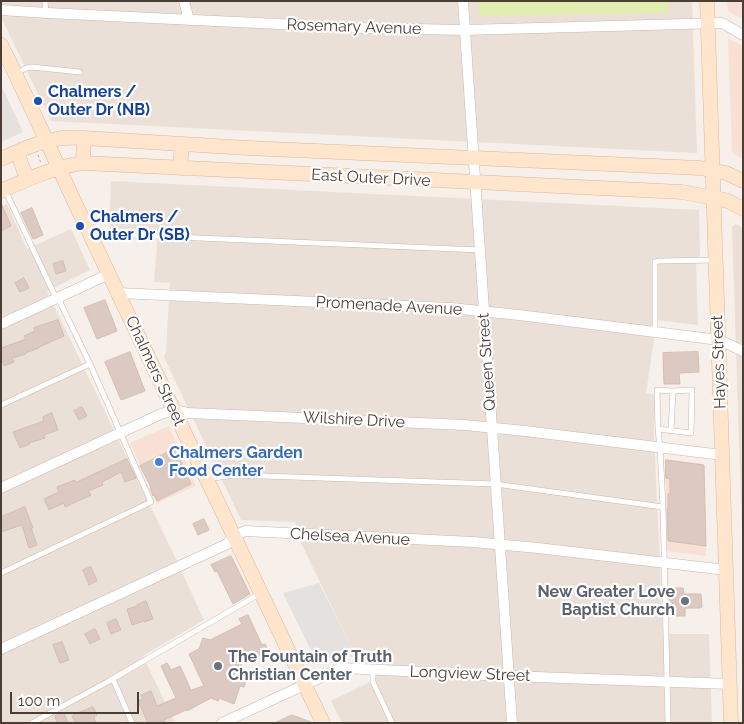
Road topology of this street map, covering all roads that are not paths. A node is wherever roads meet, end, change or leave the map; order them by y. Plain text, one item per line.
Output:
1 (45, 1) edge
2 (184, 1) edge
3 (463, 1) edge
4 (707, 1) edge
5 (1, 10) edge
6 (46, 14) junction
7 (189, 20) junction
8 (708, 23) junction
9 (465, 30) junction
10 (743, 35) edge
11 (1, 45) edge
12 (80, 72) dead end
13 (15, 73) junction
14 (84, 138) junction
15 (47, 141) junction
16 (182, 144) junction
17 (17, 152) junction
18 (474, 157) junction
19 (1, 159) edge
20 (84, 163) junction
21 (576, 163) junction
22 (58, 168) junction
23 (180, 168) junction
24 (682, 168) junction
25 (713, 170) junction
26 (27, 179) junction
27 (743, 181) edge
28 (475, 183) junction
29 (577, 187) junction
30 (3, 191) edge
31 (682, 192) junction
32 (714, 199) junction
33 (743, 209) edge
34 (92, 240) junction
35 (480, 250) junction
36 (716, 260) junction
37 (109, 274) junction
38 (118, 293) junction
39 (57, 298) junction
40 (483, 311) junction
41 (1, 324) edge
42 (656, 332) junction
43 (719, 340) junction
44 (743, 351) edge
45 (90, 364) junction
46 (672, 391) junction
47 (1, 405) edge
48 (174, 410) junction
49 (491, 428) junction
50 (658, 429) junction
51 (671, 430) junction
52 (120, 433) junction
53 (660, 448) junction
54 (722, 455) junction
55 (206, 479) junction
56 (495, 484) junction
57 (1, 488) edge
58 (663, 507) junction
59 (234, 536) junction
60 (499, 545) junction
61 (664, 563) junction
62 (726, 570) junction
63 (1, 573) edge
64 (261, 593) junction
65 (1, 649) edge
66 (373, 669) junction
67 (508, 676) junction
68 (113, 679) junction
69 (666, 682) junction
70 (305, 684) junction
71 (730, 684) junction
72 (32, 723) edge
73 (132, 723) edge
74 (222, 723) edge
75 (324, 723) edge
76 (392, 723) edge
77 (512, 723) edge
78 (668, 723) edge
79 (731, 723) edge

1 - 6 lane
2 - 7 street
3 - 9 street, Queen Street
4 - 8 street, Hayes Street
5 - 6 street, Rosemary Avenue
6 - 7 street, Rosemary Avenue
7 - 9 street, Rosemary Avenue
8 - 9 street, Rosemary Avenue
8 - 10 street, Rosemary Avenue
8 - 25 street, Hayes Street
9 - 18 street, Queen Street
11 - 13 street, Chalmers Street
12 - 13 lane
13 - 15 street, Chalmers Street
14 - 15 street, East Outer Drive
14 - 16 street, East Outer Drive
14 - 20 street
15 - 17 street, East Outer Drive
15 - 22 street, Chalmers Street
16 - 18 street, East Outer Drive
16 - 23 street
17 - 19 street, East Outer Drive
17 - 26 street
18 - 21 street, East Outer Drive
18 - 28 street, Queen Street
20 - 22 street, East Outer Drive
20 - 23 street, East Outer Drive
21 - 24 street, East Outer Drive
21 - 29 street
22 - 26 street, East Outer Drive
22 - 34 street, Chalmers Street
23 - 28 street, East Outer Drive
24 - 25 street, East Outer Drive
24 - 31 street
25 - 27 street, East Outer Drive
25 - 32 street, Hayes Street
26 - 30 street, East Outer Drive
28 - 29 street, East Outer Drive
28 - 35 street, Queen Street
29 - 31 street, East Outer Drive
30 - 39 lane
31 - 32 street, East Outer Drive
32 - 33 street, East Outer Drive
32 - 36 street, Hayes Street
34 - 35 lane
34 - 37 street, Chalmers Street
35 - 40 street, Queen Street
36 - 42 lane
36 - 43 street, Hayes Street
37 - 38 street, Chalmers Street
37 - 39 street
38 - 40 street, Promenade Avenue
38 - 48 street, Chalmers Street
39 - 41 street
39 - 45 lane
40 - 42 street, Promenade Avenue
40 - 49 street, Queen Street
42 - 43 street, Promenade Avenue
43 - 44 street, Promenade Avenue
43 - 54 street, Hayes Street
45 - 47 lane
45 - 52 lane
46 - 50 lane
46 - 51 lane
46 - 51 lane
48 - 49 street, Wilshire Drive
48 - 52 street, Wilshire Drive
48 - 55 street, Chalmers Street
49 - 53 street, Wilshire Drive
49 - 56 street, Queen Street
50 - 51 lane
50 - 53 lane
52 - 57 street, Wilshire Drive
52 - 63 lane
53 - 54 street, Wilshire Drive
53 - 58 lane
54 - 62 street, Hayes Street
55 - 56 lane
55 - 59 street, Chalmers Street
56 - 58 lane
56 - 60 street, Queen Street
58 - 61 lane
59 - 60 street, Chelsea Avenue
59 - 64 street, Chalmers Street
59 - 65 street, Chelsea Avenue
60 - 61 street, Chelsea Avenue
60 - 67 street, Queen Street
61 - 62 street, Chelsea Avenue
61 - 69 lane
62 - 71 street, Hayes Street
64 - 68 lane
64 - 70 street, Chalmers Street
66 - 67 street, Longview Street
66 - 70 street, Longview Street
66 - 76 lane
67 - 69 street, Longview Street
67 - 77 street, Queen Street
68 - 72 lane
68 - 73 lane
69 - 71 street, Longview Street
69 - 78 lane
70 - 74 street, Longview Street
70 - 75 street, Chalmers Street
71 - 79 street, Hayes Street

